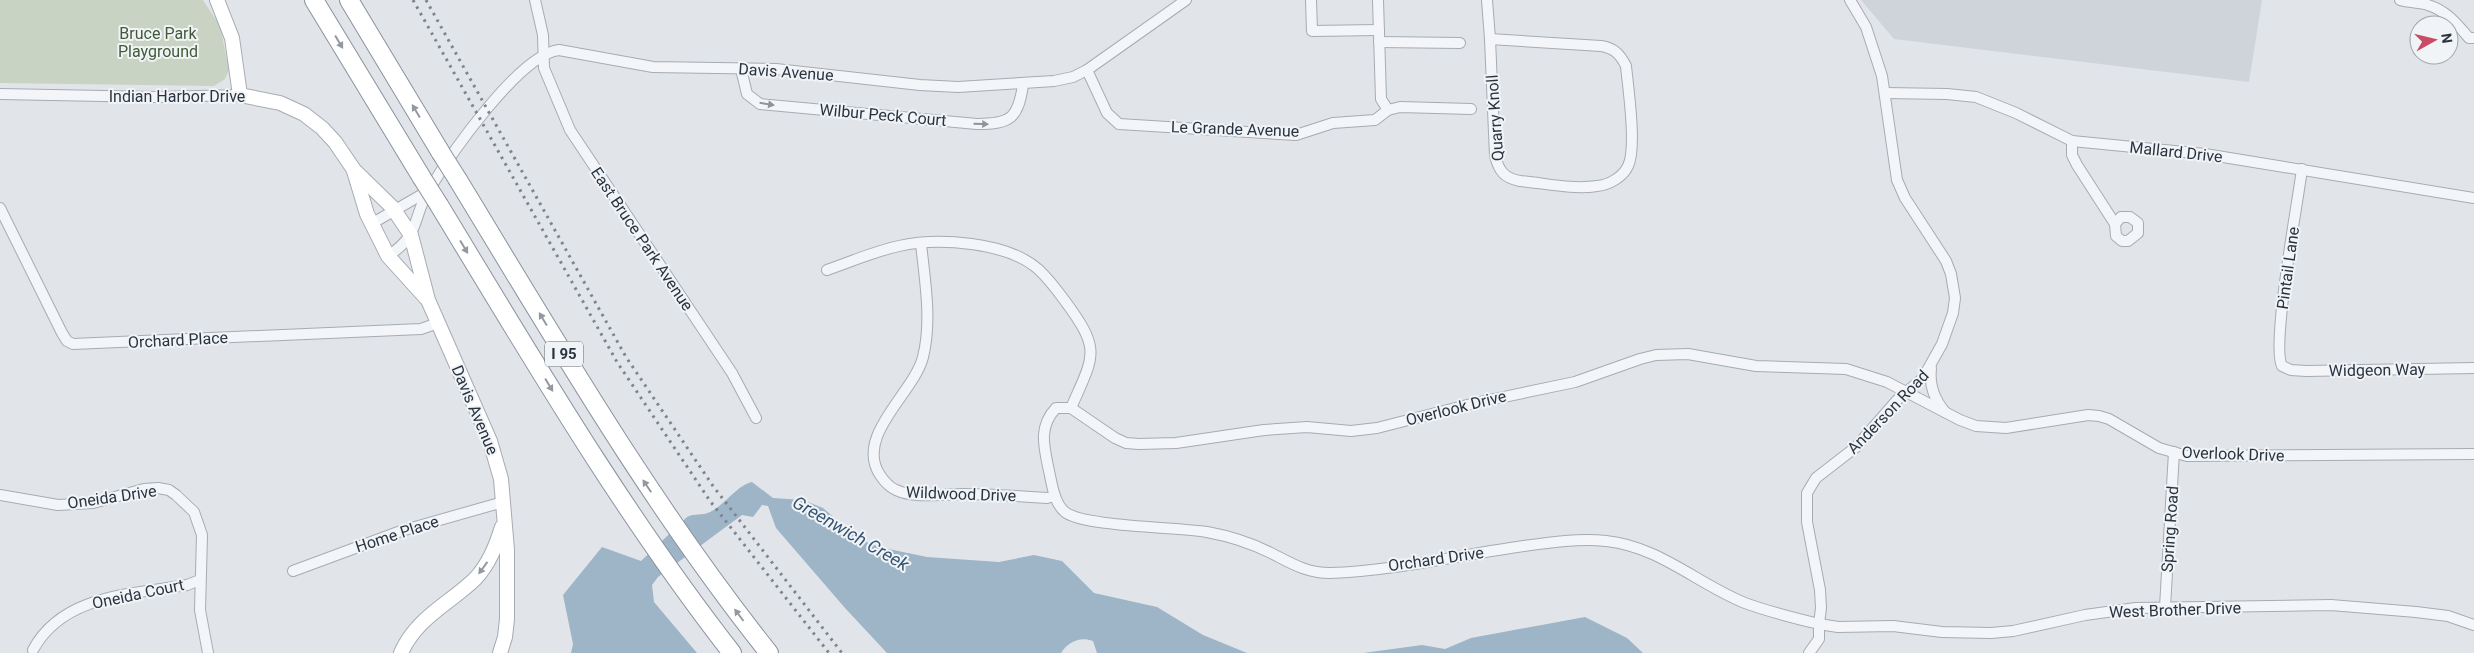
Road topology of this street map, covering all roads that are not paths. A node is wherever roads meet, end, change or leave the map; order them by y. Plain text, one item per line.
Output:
1 (217, 0) edge
2 (314, 0) edge
3 (348, 0) edge
4 (534, 0) edge
5 (1186, 0) edge
6 (1310, 0) edge
7 (1378, 0) edge
8 (1487, 0) edge
9 (1850, 0) edge
10 (2400, 0) edge
11 (1379, 30) junction
12 (2474, 38) edge
13 (1490, 39) junction
14 (1379, 42) junction
15 (1460, 43) dead end
16 (543, 54) junction
17 (741, 69) junction
18 (1087, 70) junction
19 (1023, 84) junction
20 (1885, 93) junction
21 (0, 94) edge
22 (240, 95) junction
23 (1471, 109) dead end
24 (1388, 110) junction
25 (2072, 141) junction
26 (2302, 169) junction
27 (354, 170) junction
28 (430, 191) junction
29 (2474, 198) edge
30 (0, 208) edge
31 (395, 211) junction
32 (371, 224) junction
33 (2115, 224) dead end
34 (411, 235) junction
35 (921, 244) junction
36 (388, 256) junction
37 (827, 270) dead end
38 (428, 300) junction
39 (438, 323) junction
40 (2282, 366) joint
41 (1930, 368) junction
42 (2474, 368) edge
43 (1907, 392) junction
44 (1071, 408) junction
45 (1945, 413) junction
46 (756, 418) dead end
47 (2174, 452) junction
48 (2474, 454) edge
49 (0, 495) edge
50 (1055, 496) junction
51 (503, 502) junction
52 (504, 524) junction
53 (293, 570) dead end
54 (200, 580) junction
55 (2166, 607) junction
56 (1818, 624) junction
57 (2474, 625) edge
58 (33, 650) dead end
59 (208, 653) edge
60 (401, 653) edge
61 (500, 653) edge
62 (732, 653) edge
63 (769, 653) edge
64 (1809, 653) edge

1 - 22 main road
2 -> 28 highway, I 95
63 -> 3 highway, I 95, bridge
4 - 16 street, East Bruce Park Avenue
5 - 18 street, Davis Avenue
6 - 11 street
7 - 11 street
8 - 13 street, Quarry Knoll
9 - 20 street, Anderson Road
10 - 12 street
11 - 14 street
13 - 13 street, Quarry Knoll
14 - 15 street
14 - 24 street
16 - 17 street, Davis Avenue
16 - 28 street
16 - 46 street, East Bruce Park Avenue
17 - 19 street, Davis Avenue
17 -> 19 street, Wilbur Peck Court
18 - 19 street, Davis Avenue
18 - 24 street, Le Grande Avenue
20 - 25 street, Mallard Drive
20 - 41 street, Anderson Road
21 - 22 street, Indian Harbor Drive
22 - 27 main road, Indian Harbor Drive
23 - 24 street, Le Grande Avenue
25 - 26 street, Mallard Drive
25 - 33 street
26 - 29 street, Mallard Drive
26 - 40 street, Pintail Lane
27 - 31 main road, Indian Harbor Drive
27 - 32 main road, Indian Harbor Drive
28 - 31 street
28 - 34 street
28 -> 62 highway, I 95
30 - 39 street, Orchard Place
31 - 32 street
31 - 34 main road, Davis Avenue
32 - 36 main road, Davis Avenue
34 - 36 street
34 - 38 main road, Davis Avenue
35 - 37 street
35 - 44 street
35 - 50 street, Wildwood Drive
36 - 38 main road, Davis Avenue
38 - 39 main road, Davis Avenue
39 - 51 main road, Davis Avenue
40 - 42 street, Widgeon Way
41 - 43 street, Anderson Road
41 - 45 street
43 - 44 street, Overlook Drive
43 - 45 street, Overlook Drive
43 - 56 street, Anderson Road
44 - 50 street
45 - 47 street, Overlook Drive
47 - 48 street, Overlook Drive
47 - 55 street, Spring Road
49 - 54 street, Oneida Drive
50 - 56 street, Orchard Drive
51 - 52 main road, Davis Avenue
51 - 53 street, Home Place
52 -> 60 main road, Davis Avenue
52 - 61 main road, Davis Avenue
54 - 58 street, Oneida Court
54 - 59 street, Oneida Drive
55 - 56 street, West Brother Drive
55 - 57 street, West Brother Drive
56 - 64 street

